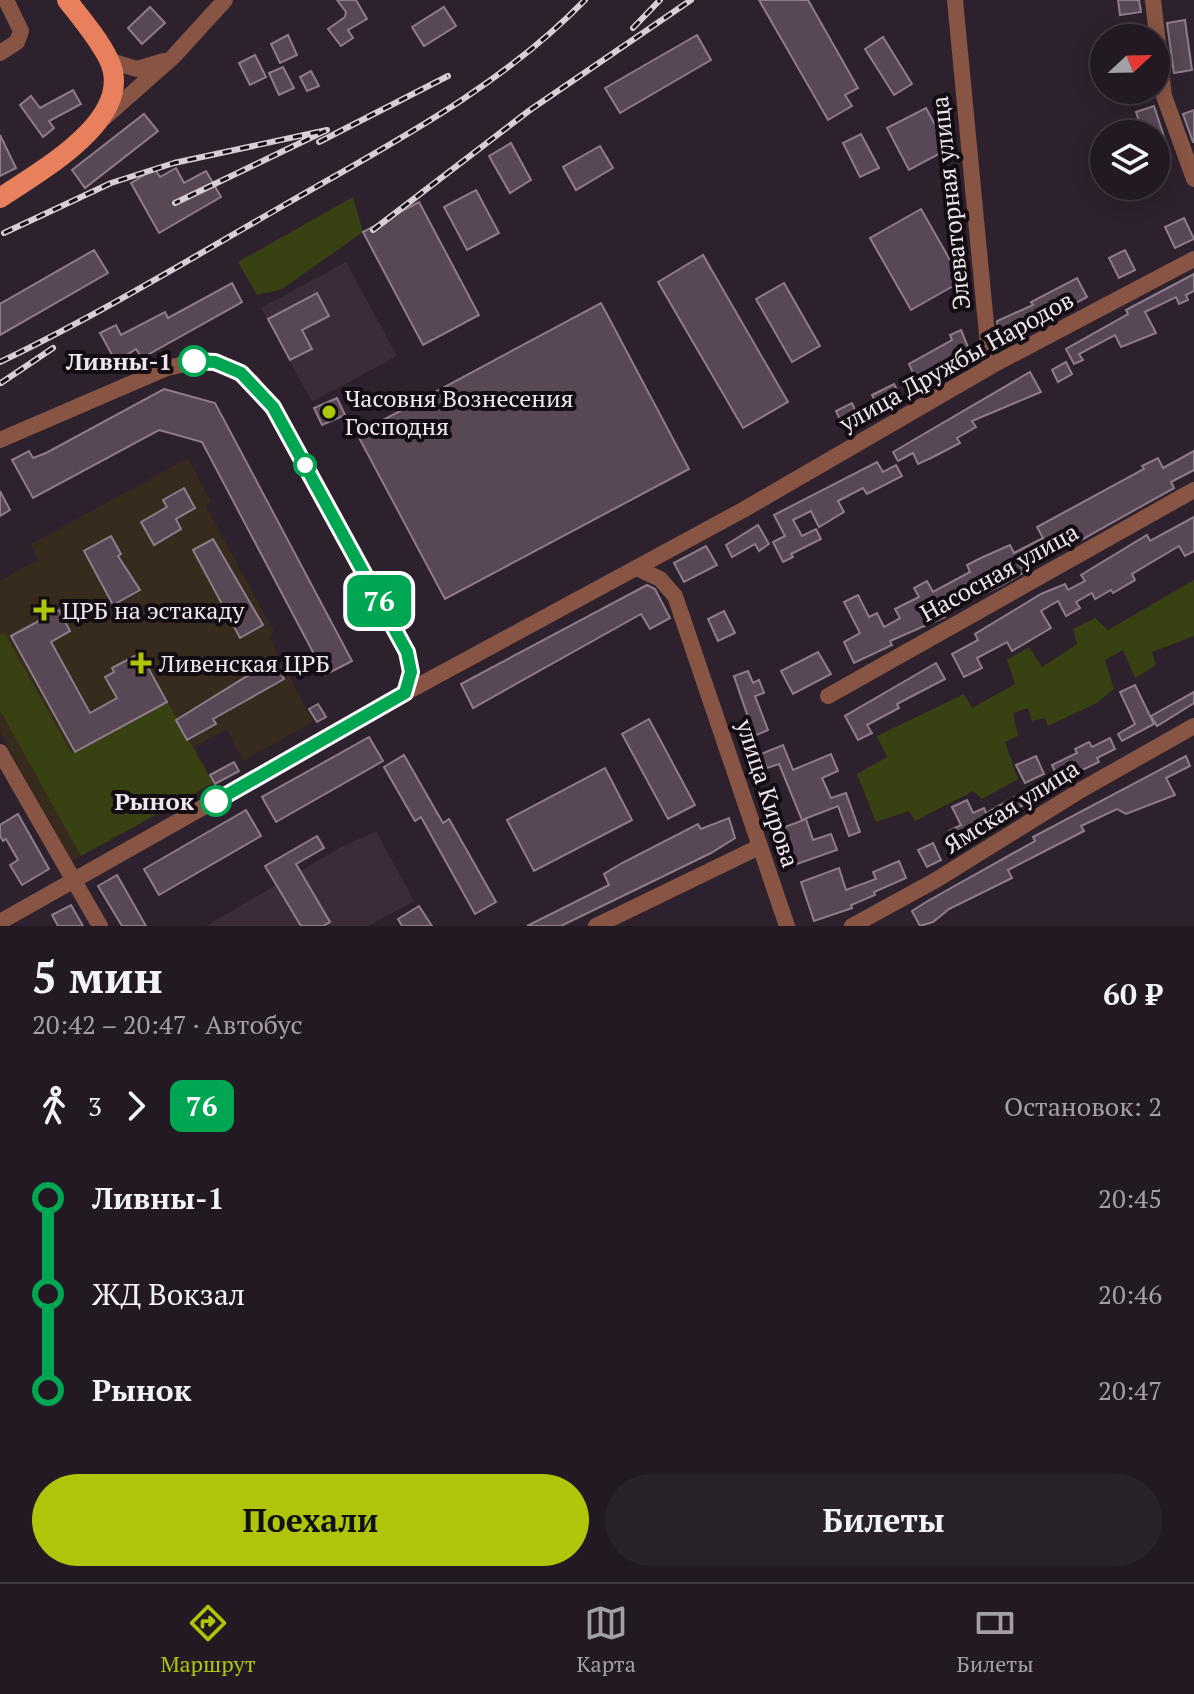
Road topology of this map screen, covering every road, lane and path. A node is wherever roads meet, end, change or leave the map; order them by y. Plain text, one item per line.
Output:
1 (6, 0) edge
2 (67, 0) edge
3 (225, 0) edge
4 (955, 0) edge
5 (1153, 0) edge
6 (0, 53) edge
7 (173, 57) junction
8 (110, 61) junction
9 (100, 121) junction
10 (1194, 179) edge
11 (0, 198) edge
12 (1194, 259) edge
13 (990, 366) junction
14 (0, 440) edge
15 (1194, 490) edge
16 (678, 546) junction
17 (637, 568) junction
18 (675, 596) junction
19 (407, 652) junction
20 (447, 670) junction
21 (405, 693) junction
22 (828, 696) dead end
23 (1194, 726) edge
24 (0, 752) edge
25 (759, 847) junction
26 (74, 881) junction
27 (0, 922) edge
28 (100, 926) edge
29 (596, 926) edge
30 (787, 926) edge
31 (852, 926) edge

1 - 6 street
2 - 8 main road
3 - 7 street
4 - 13 street, Элеваторная улица
5 - 10 street
7 - 8 street
7 - 9 street
8 - 9 main road
9 - 11 main road
12 - 13 street, улица Дружбы Народов
13 - 16 street, улица Дружбы Народов
14 - 19 street
15 - 22 street, Насосная улица
16 - 17 street, улица Дружбы Народов
16 - 18 street, улица Кирова
17 - 18 street
17 - 20 street, улица Дружбы Народов
18 - 25 street, улица Кирова
19 - 20 street
19 - 21 street
20 - 21 street, улица Дружбы Народов
21 - 26 street, улица Дружбы Народов
23 - 31 street, Ямская улица
24 - 26 street
25 - 29 street
25 - 30 street, улица Кирова
26 - 27 street
26 - 28 street

